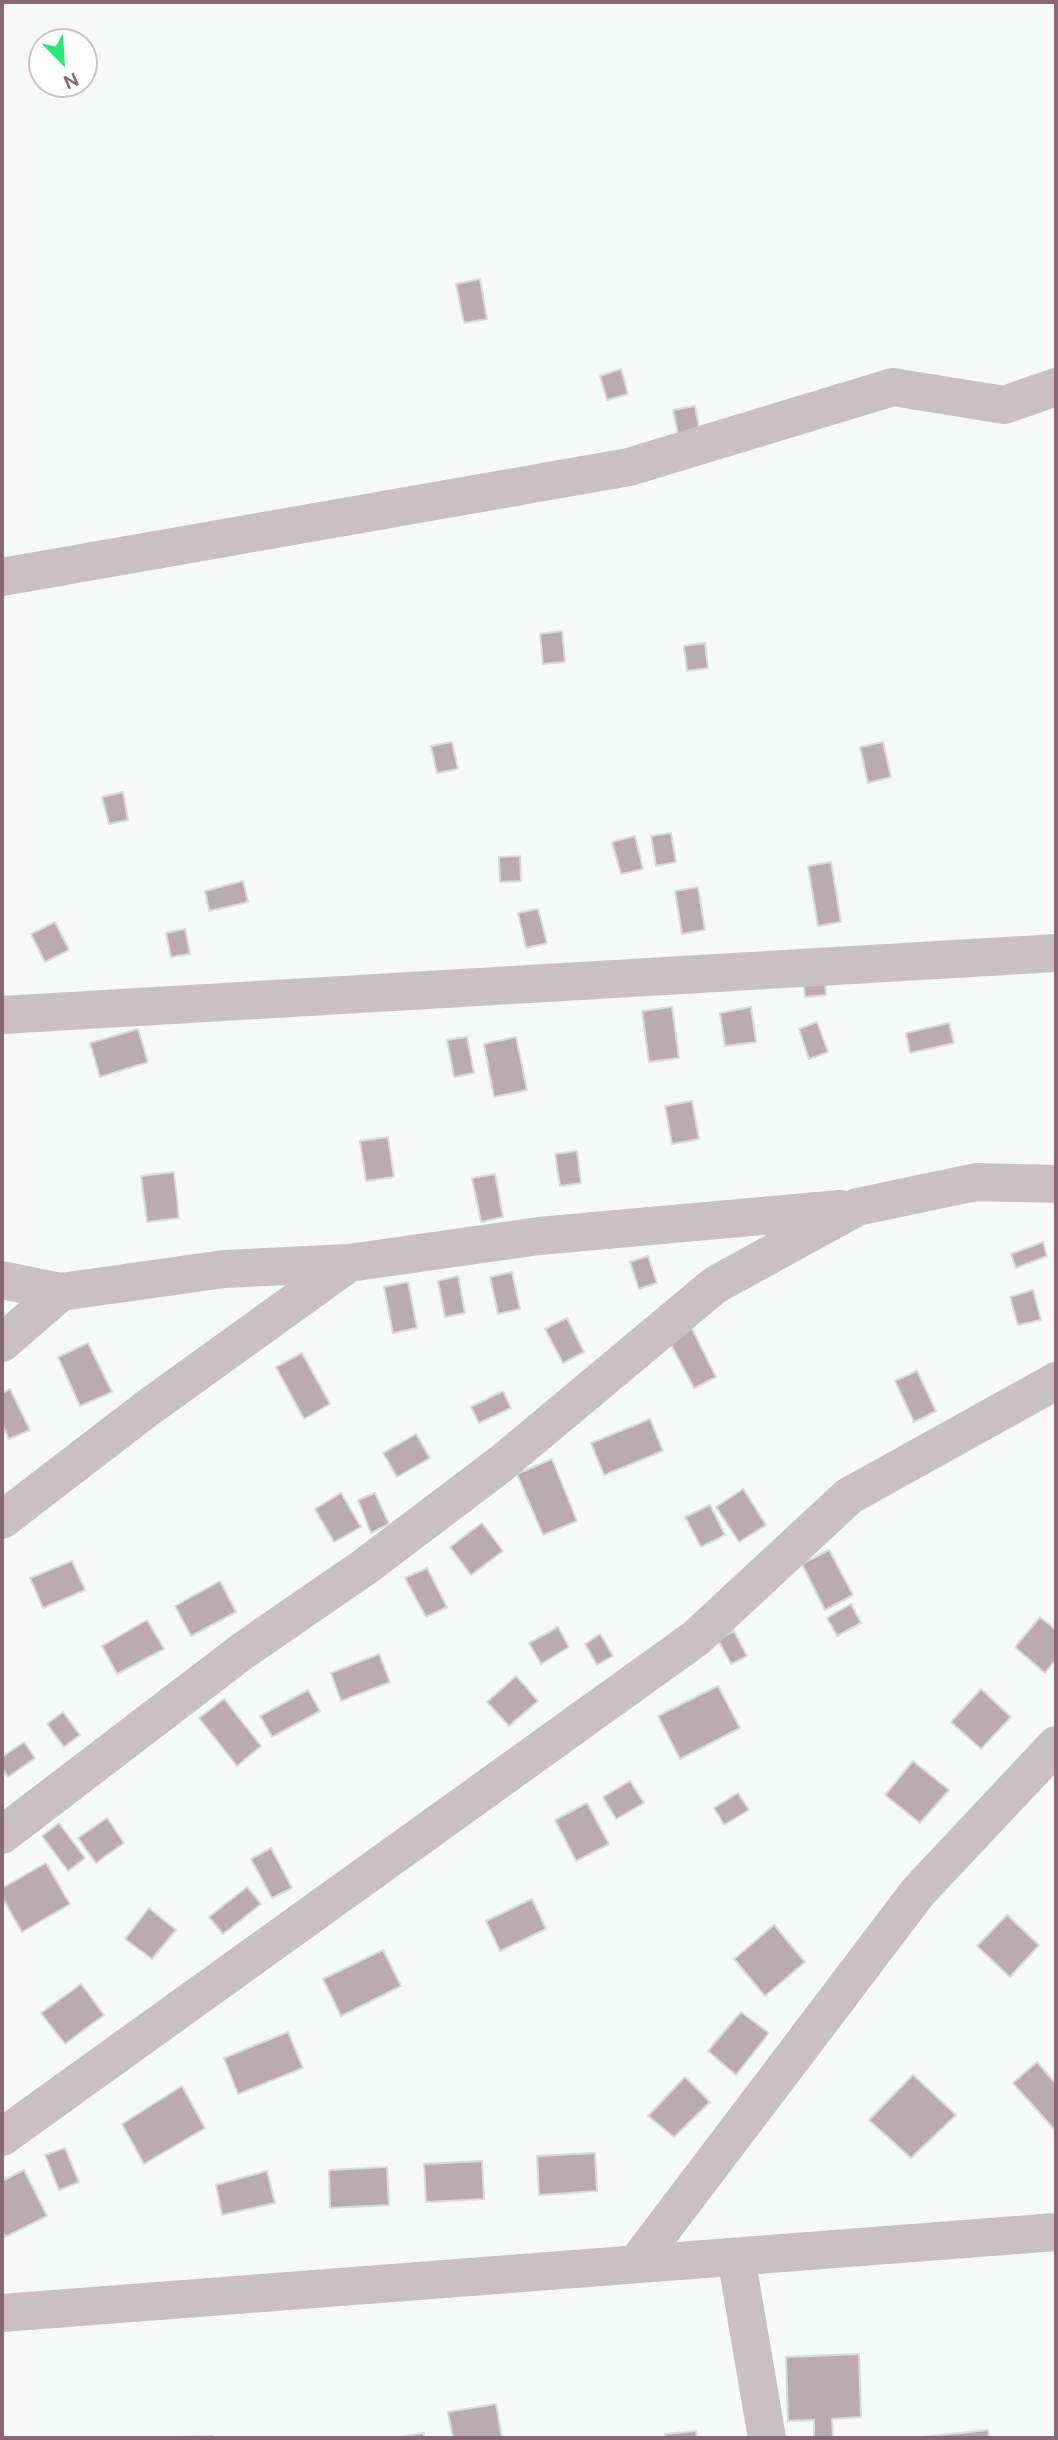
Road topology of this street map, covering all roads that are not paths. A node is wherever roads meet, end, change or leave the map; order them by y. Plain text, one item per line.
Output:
1 (1056, 387) edge
2 (2, 577) edge
3 (1056, 953) edge
4 (2, 1015) edge
5 (1056, 1184) edge
6 (856, 1207) junction
7 (349, 1263) junction
8 (2, 1280) edge
9 (61, 1292) junction
10 (2, 1343) edge
11 (1056, 1381) edge
12 (2, 1520) edge
13 (1056, 1745) edge
14 (2, 1835) edge
15 (2, 2137) edge
16 (1056, 2232) edge
17 (736, 2256) junction
18 (636, 2264) junction
19 (2, 2313) edge
20 (767, 2438) edge

1 - 2 street
3 - 4 street
5 - 6 street
6 - 7 street
6 - 14 street
7 - 9 street
7 - 12 street
8 - 9 street
9 - 10 street
11 - 15 street
13 - 18 street
16 - 17 street
17 - 18 street
17 - 20 street
18 - 19 street

